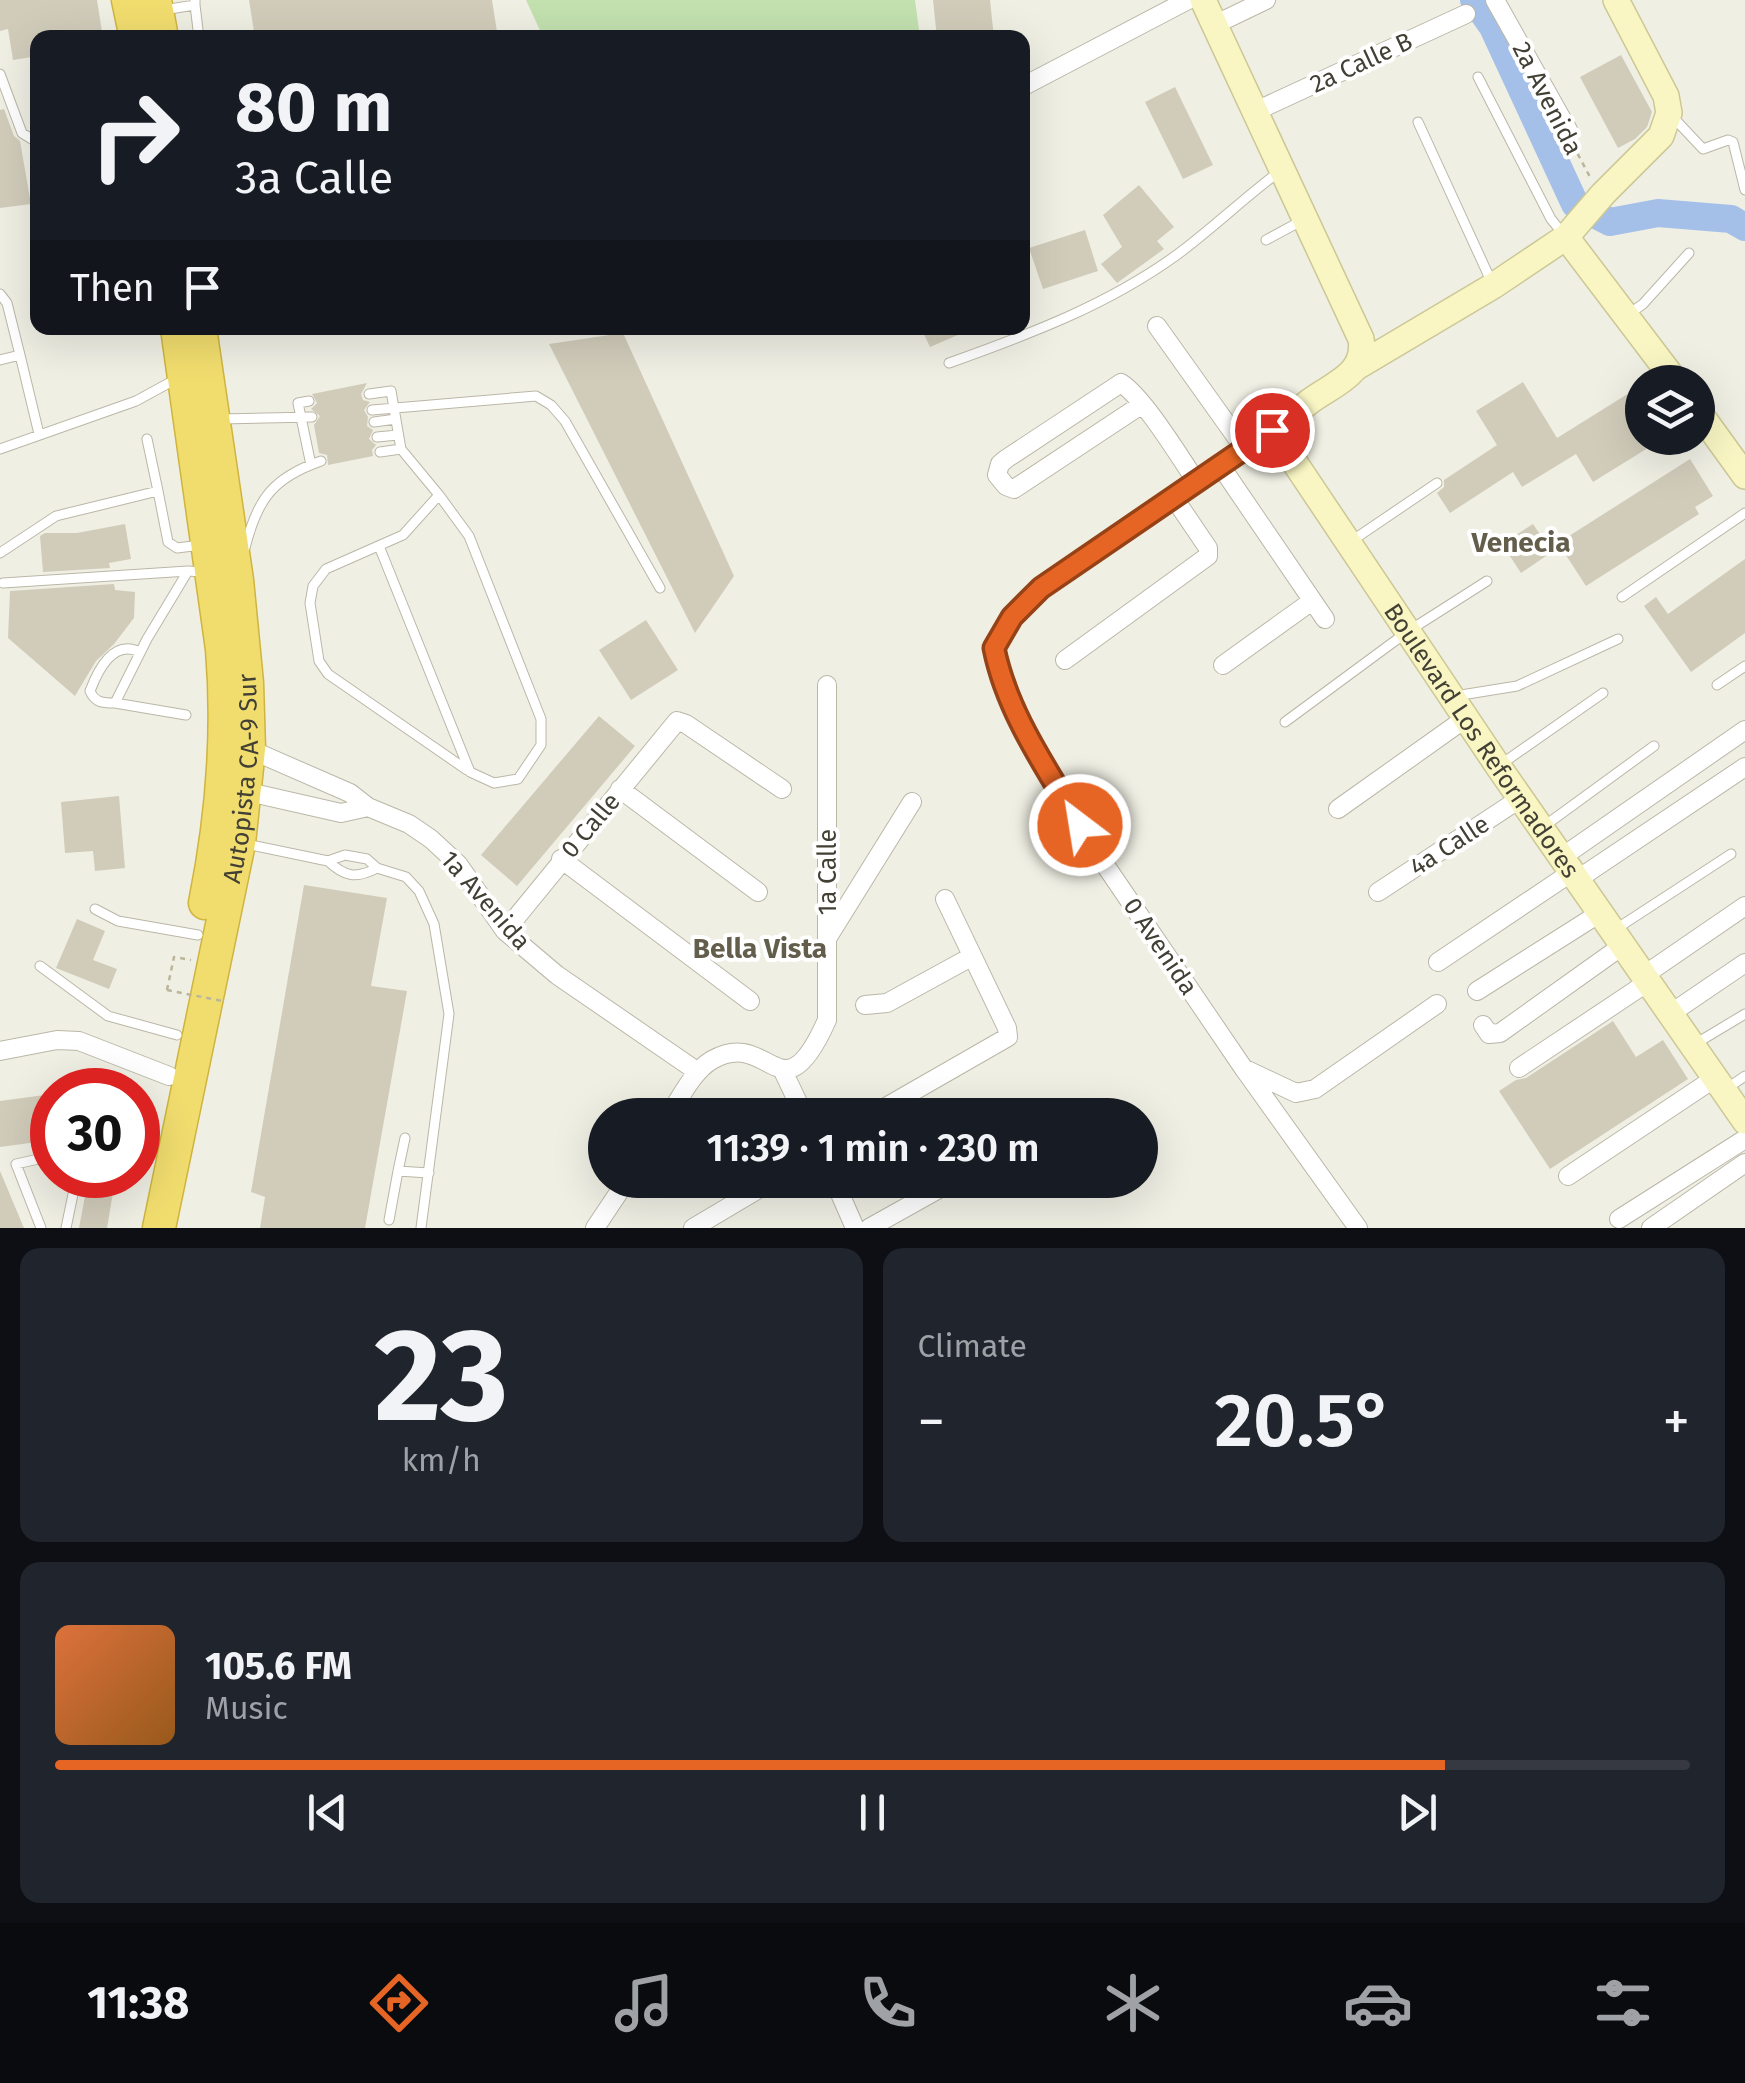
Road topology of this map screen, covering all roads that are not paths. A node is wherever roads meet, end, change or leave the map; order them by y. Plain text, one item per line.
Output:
1 (1188, 0) edge
2 (1202, 0) edge
3 (1266, 0) edge
4 (1495, 0) edge
5 (1616, 0) edge
6 (195, 2) edge
7 (150, 12) edge
8 (1466, 14) dead end
9 (1214, 25) junction
10 (198, 30) edge
11 (0, 74) edge
12 (1478, 77) dead end
13 (1030, 83) edge
14 (1256, 111) junction
15 (1669, 112) junction
16 (1418, 122) dead end
17 (1568, 130) road end
18 (30, 138) edge
19 (1282, 170) junction
20 (1745, 190) edge
21 (1305, 219) junction
22 (1568, 235) junction
23 (1266, 240) dead end
24 (1689, 252) dead end
25 (1493, 286) junction
26 (0, 294) edge
27 (1627, 316) junction
28 (1157, 326) dead end
29 (1030, 334) edge
30 (178, 335) edge
31 (201, 335) edge
32 (1027, 335) edge
33 (1362, 339) junction
34 (1388, 348) junction
35 (20, 355) junction
36 (0, 360) edge
37 (949, 363) dead end
38 (1663, 365) edge
39 (1355, 368) junction
40 (183, 376) junction
41 (369, 394) dead end
42 (309, 401) dead end
43 (1141, 405) junction
44 (394, 406) junction
45 (372, 410) dead end
46 (307, 418) junction
47 (1291, 418) junction
48 (213, 419) junction
49 (396, 419) junction
50 (374, 422) dead end
51 (1715, 433) edge
52 (38, 434) junction
53 (398, 435) junction
54 (377, 437) dead end
55 (147, 439) dead end
56 (1244, 448) junction
57 (0, 449) edge
58 (400, 450) junction
59 (380, 452) dead end
60 (1220, 465) junction
61 (1743, 469) edge
62 (1196, 480) junction
63 (1436, 482) dead end
64 (158, 491) junction
65 (439, 495) junction
66 (1174, 498) junction
67 (1745, 513) edge
68 (1348, 544) junction
69 (380, 546) junction
70 (0, 552) edge
71 (211, 567) junction
72 (3, 582) dead end
73 (1487, 582) dead end
74 (660, 588) dead end
75 (1622, 597) dead end
76 (1312, 601) junction
77 (1325, 619) dead end
78 (1407, 632) junction
79 (1618, 639) dead end
80 (140, 652) junction
81 (1065, 660) dead end
82 (1224, 665) dead end
83 (1745, 666) edge
84 (1718, 684) dead end
85 (827, 685) dead end
86 (1603, 694) dead end
87 (115, 704) junction
88 (1459, 707) junction
89 (186, 715) dead end
90 (1285, 722) dead end
91 (1745, 730) edge
92 (1654, 746) dead end
93 (249, 749) junction
94 (1498, 766) junction
95 (1745, 767) edge
96 (470, 772) junction
97 (620, 788) junction
98 (782, 789) dead end
99 (244, 791) junction
100 (1521, 798) junction
101 (912, 802) dead end
102 (368, 808) junction
103 (1338, 809) dead end
104 (1541, 828) junction
105 (239, 842) junction
106 (1732, 854) dead end
107 (561, 859) junction
108 (328, 861) junction
109 (377, 868) junction
110 (1571, 870) junction
111 (758, 892) dead end
112 (1378, 892) dead end
113 (945, 899) dead end
114 (1745, 906) edge
115 (95, 910) dead end
116 (1611, 930) junction
117 (505, 931) junction
118 (828, 938) junction
119 (195, 948) junction
120 (972, 957) junction
121 (1438, 962) dead end
122 (1745, 963) edge
123 (40, 966) dead end
124 (1645, 979) junction
125 (1477, 991) dead end
126 (750, 1001) dead end
127 (1437, 1004) dead end
128 (865, 1005) dead end
129 (1670, 1014) junction
130 (1745, 1014) edge
131 (1483, 1025) dead end
132 (177, 1035) junction
133 (1692, 1046) junction
134 (0, 1051) edge
135 (1519, 1068) dead end
136 (1244, 1069) junction
137 (782, 1070) junction
138 (698, 1072) junction
139 (169, 1076) junction
140 (1745, 1076) edge
141 (681, 1098) edge
142 (796, 1098) edge
143 (902, 1098) edge
144 (1733, 1102) edge
145 (404, 1138) dead end
146 (1745, 1139) edge
147 (30, 1161) edge
148 (1745, 1163) edge
149 (398, 1171) junction
150 (429, 1173) junction
151 (1568, 1176) dead end
152 (72, 1198) edge
153 (615, 1198) edge
154 (743, 1198) edge
155 (842, 1198) edge
156 (923, 1198) edge
157 (1618, 1218) dead end
158 (390, 1220) dead end
159 (41, 1228) edge
160 (66, 1228) edge
161 (139, 1228) edge
162 (160, 1228) edge
163 (421, 1228) edge
164 (595, 1228) edge
165 (692, 1228) edge
166 (856, 1228) edge
167 (869, 1228) edge
168 (1358, 1228) edge
169 (1651, 1228) edge

1 - 13 street
2 - 9 main road
3 - 9 street
4 - 17 street, 2a Avenida
5 - 15 main road
6 - 7 lane
6 - 10 lane
8 - 14 street, 2a Calle B
9 - 14 main road
11 - 18 lane
12 - 22 lane
14 - 19 main road
15 - 20 lane
15 - 22 main road
16 - 25 lane
19 - 21 main road
19 - 29 lane
21 - 23 lane
21 - 33 main road
22 - 25 main road
22 - 27 main road
24 - 27 lane
25 - 34 main road
26 - 35 lane
27 - 38 main road
28 - 56 street
30 - 40 highway, Autopista CA-9 Sur
31 - 48 highway, Autopista CA-9 Sur
32 - 37 lane
33 - 34 main road
33 - 39 main road
34 - 39 main road
35 - 36 lane
35 - 52 lane
39 - 47 main road
40 - 52 lane
40 - 71 highway, Autopista CA-9 Sur
41 - 44 lane
42 - 46 lane
43 - 43 street
43 - 62 street
44 - 45 lane
44 - 49 lane
44 - 74 lane
46 - 48 lane
46 - 71 lane
47 - 56 street
47 - 68 main road, Boulevard Los Reformadores
48 - 71 highway, Autopista CA-9 Sur
49 - 50 lane
49 - 53 lane
51 - 61 main road
52 - 57 lane
53 - 54 lane
53 - 58 lane
55 - 64 lane
56 - 60 street
58 - 59 lane
58 - 65 lane
60 - 62 street
60 - 76 street
62 - 66 street
63 - 68 lane
64 - 70 lane
64 - 71 lane
65 - 69 lane
65 - 96 lane
66 - 81 street
66 - 136 street, 0 Avenida
67 - 75 lane
68 - 78 main road, Boulevard Los Reformadores
69 - 96 lane
69 - 96 lane
71 - 72 lane
71 - 80 lane
71 - 93 highway, Autopista CA-9 Sur
71 - 119 highway, Autopista CA-9 Sur
73 - 78 lane
76 - 77 street
76 - 82 street
78 - 88 main road, Boulevard Los Reformadores
78 - 90 lane
79 - 88 lane
80 - 87 lane
80 - 87 lane
83 - 84 lane
85 - 118 street, 1a Calle
86 - 94 lane
87 - 89 lane
88 - 94 main road, Boulevard Los Reformadores
88 - 103 street
91 - 110 street
92 - 104 lane
93 - 99 highway, Autopista CA-9 Sur
93 - 102 street, 1a Avenida
94 - 100 main road, Boulevard Los Reformadores
95 - 110 street
97 - 98 street, 0 Calle
97 - 107 street, 0 Calle
97 - 111 street
99 - 102 street, 1a Avenida
99 - 105 highway, Autopista CA-9 Sur
100 - 104 main road, Boulevard Los Reformadores
100 - 112 street, 4a Calle
101 - 118 street
102 - 117 street, 1a Avenida
104 - 110 main road, Boulevard Los Reformadores
105 - 108 lane
105 - 162 highway, Autopista CA-9 Sur
106 - 116 lane
107 - 117 street, 0 Calle
107 - 126 street
108 - 109 lane
108 - 109 lane
109 - 150 lane
110 - 116 main road, Boulevard Los Reformadores
110 - 121 street
113 - 120 street
114 - 124 street
115 - 119 lane
116 - 124 main road, Boulevard Los Reformadores
116 - 125 street
116 - 131 street
117 - 138 street, 1a Avenida
118 - 137 street, 1a Calle
119 - 132 highway, Autopista CA-9 Sur
120 - 128 street
120 - 143 street
122 - 129 street
123 - 132 lane
124 - 129 main road, Boulevard Los Reformadores
124 - 135 street
127 - 136 street
129 - 133 main road, Boulevard Los Reformadores
130 - 133 lane
132 - 139 highway, Autopista CA-9 Sur
133 - 144 main road, Boulevard Los Reformadores
134 - 139 street
136 - 168 street, 0 Avenida
137 - 138 street
137 - 142 street
138 - 141 street
139 - 161 highway, Autopista CA-9 Sur
140 - 144 lane
144 - 151 street
145 - 149 lane
146 - 157 street
147 - 159 lane
148 - 169 street
149 - 150 lane
149 - 158 lane
150 - 163 lane
152 - 160 lane
153 - 164 street
154 - 165 street
155 - 166 street
156 - 167 street

